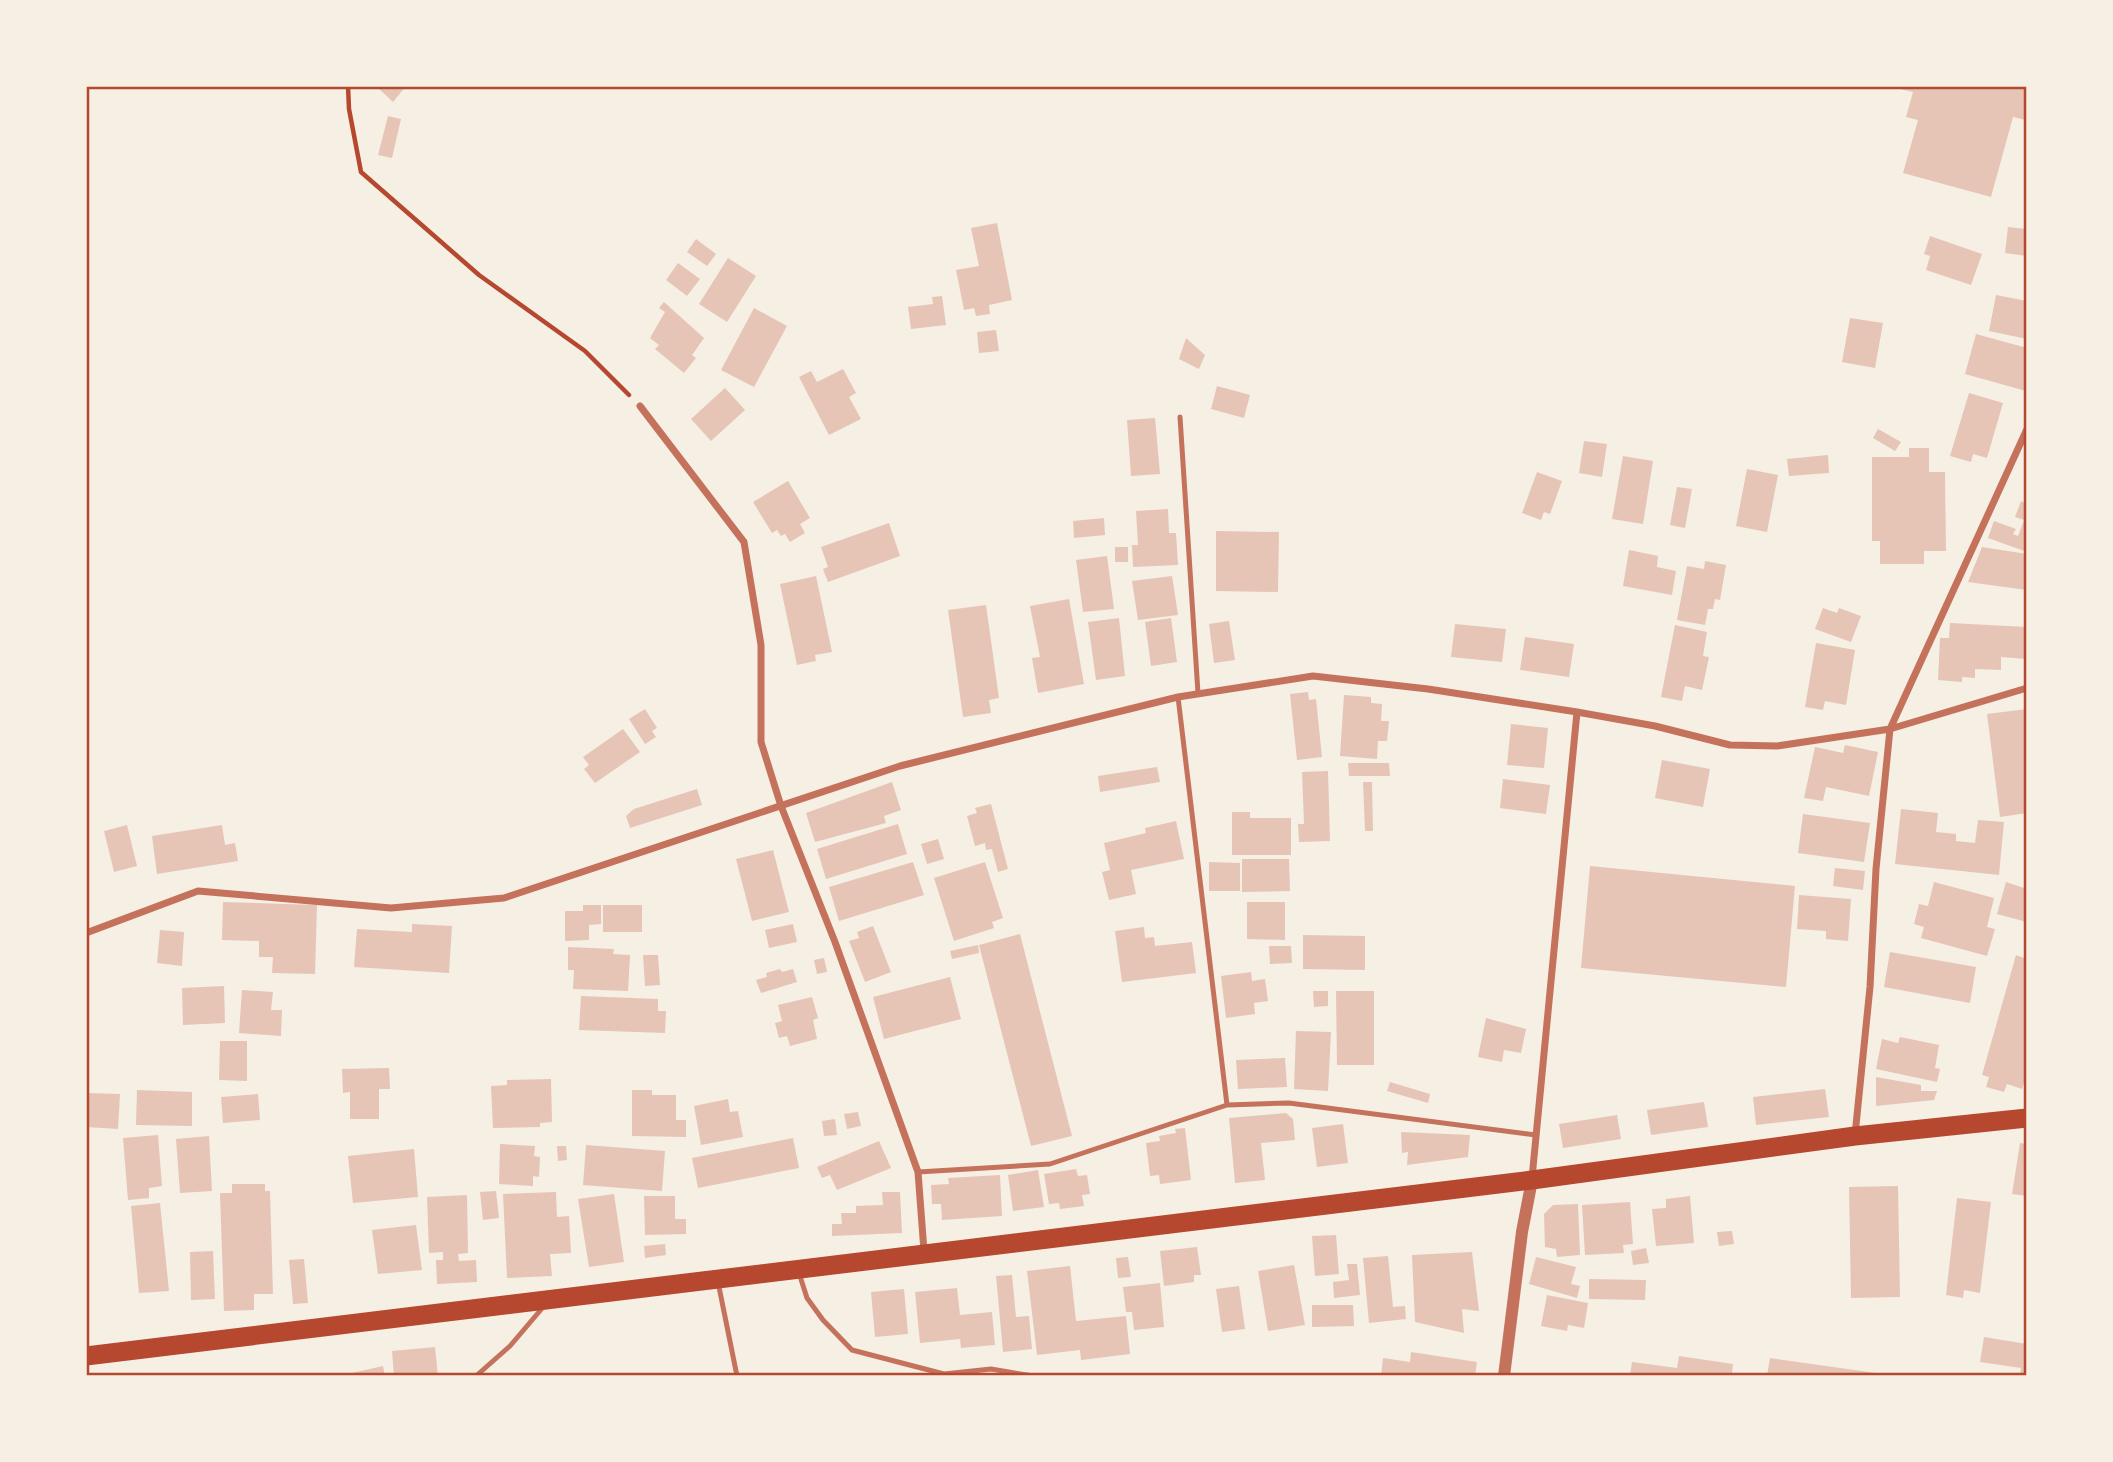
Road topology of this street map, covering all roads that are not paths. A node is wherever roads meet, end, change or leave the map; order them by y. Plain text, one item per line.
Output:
1 (640, 406) road end
2 (1180, 417) dead end
3 (2027, 429) edge
4 (2027, 688) edge
5 (1198, 693) junction
6 (1178, 696) junction
7 (1577, 712) junction
8 (1890, 729) junction
9 (781, 806) junction
10 (86, 933) edge
11 (1227, 1105) junction
12 (2027, 1118) edge
13 (1536, 1135) junction
14 (1855, 1136) junction
15 (918, 1172) junction
16 (1532, 1180) junction
17 (925, 1252) junction
18 (798, 1269) junction
19 (717, 1279) junction
20 (548, 1301) junction
21 (86, 1356) edge
22 (477, 1376) edge
23 (737, 1376) edge
24 (1034, 1376) edge
25 (1504, 1376) edge

1 - 9 street
2 - 5 lane
3 - 8 street
4 - 8 street
5 - 6 street
5 - 7 street
6 - 9 street
6 - 11 lane
7 - 8 street
7 - 13 street
8 - 14 street
9 - 10 street
9 - 15 street
11 - 13 lane
11 - 15 lane
12 - 14 highway
13 - 16 street
14 - 16 highway
15 - 17 street
16 - 17 highway
16 - 25 street
17 - 18 highway
18 - 19 highway
18 - 24 lane
19 - 20 highway
19 - 23 lane
20 - 21 highway
20 - 22 lane

